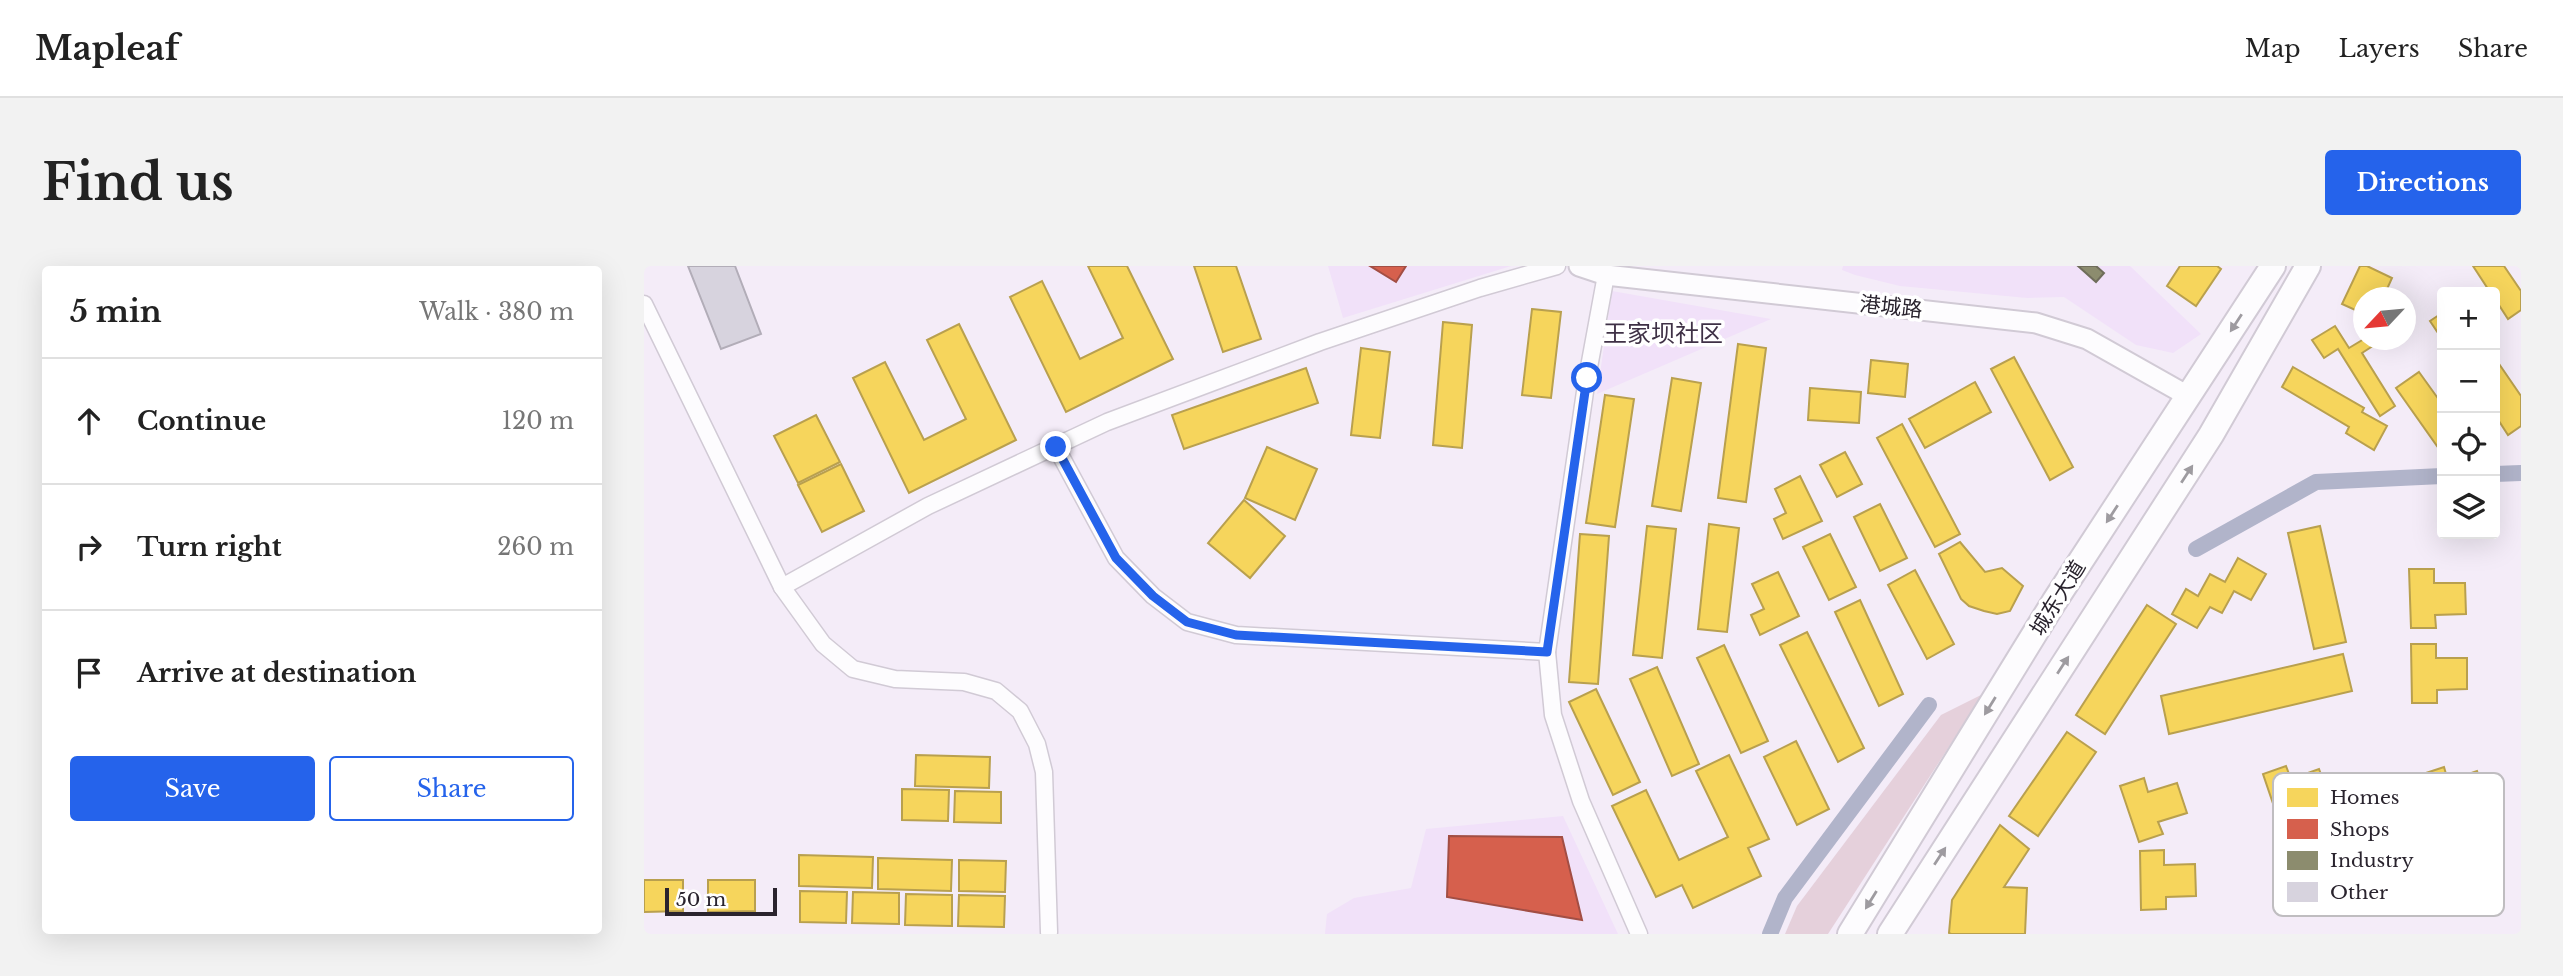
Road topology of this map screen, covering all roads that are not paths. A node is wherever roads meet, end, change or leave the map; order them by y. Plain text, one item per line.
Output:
1 (1557, 266) edge
2 (1579, 266) edge
3 (2273, 266) edge
4 (2308, 266) edge
5 (1606, 275) junction
6 (644, 304) edge
7 (2189, 396) junction
8 (1056, 447) junction
9 (782, 587) junction
10 (1547, 652) junction
11 (1049, 932) edge
12 (1639, 934) edge
13 (1850, 934) edge
14 (1890, 934) edge

1 - 8 street
2 - 5 street, 港城路
3 -> 7 main road, 城东大道
14 -> 4 main road, 城东大道
5 - 7 street, 港城路
5 - 10 street
6 - 9 street
7 -> 13 main road, 城东大道
8 - 9 street
8 - 10 street
9 - 11 street
10 - 12 street

